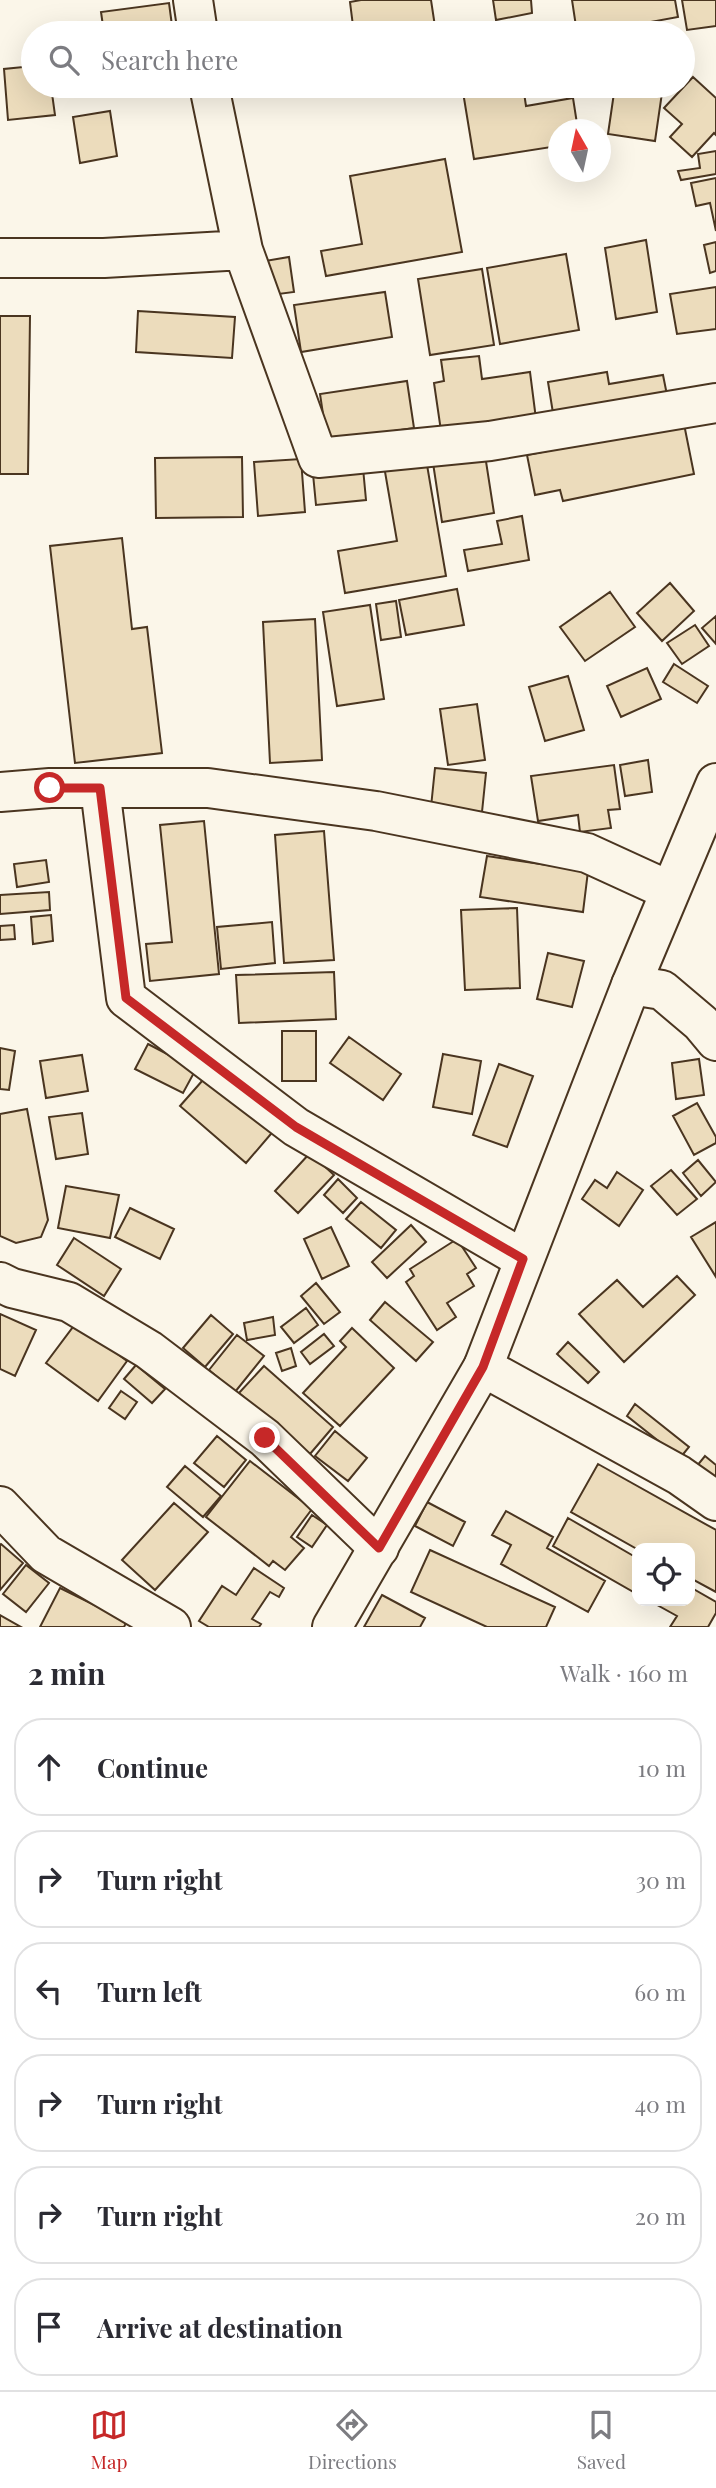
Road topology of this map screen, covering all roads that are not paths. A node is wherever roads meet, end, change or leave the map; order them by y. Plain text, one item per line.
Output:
1 (193, 0) edge
2 (196, 21) edge
3 (211, 98) edge
4 (243, 250) junction
5 (0, 258) edge
6 (716, 403) edge
7 (0, 771) edge
8 (716, 783) edge
9 (50, 788) junction
10 (100, 788) junction
11 (0, 792) edge
12 (670, 891) junction
13 (631, 985) junction
14 (716, 1041) edge
15 (523, 1259) junction
16 (0, 1282) edge
17 (483, 1367) junction
18 (716, 1501) edge
19 (0, 1506) edge
20 (379, 1548) junction
21 (171, 1627) edge
22 (332, 1627) edge

1 - 2 street
3 - 4 street
4 - 5 street
4 - 6 street
7 - 9 street
8 - 12 street
9 - 10 street
9 - 11 street
10 - 12 street
10 - 15 street
12 - 13 street
13 - 14 street
13 - 15 street
15 - 17 street
16 - 20 street
17 - 18 street
17 - 20 street
19 - 21 street
20 - 22 street

